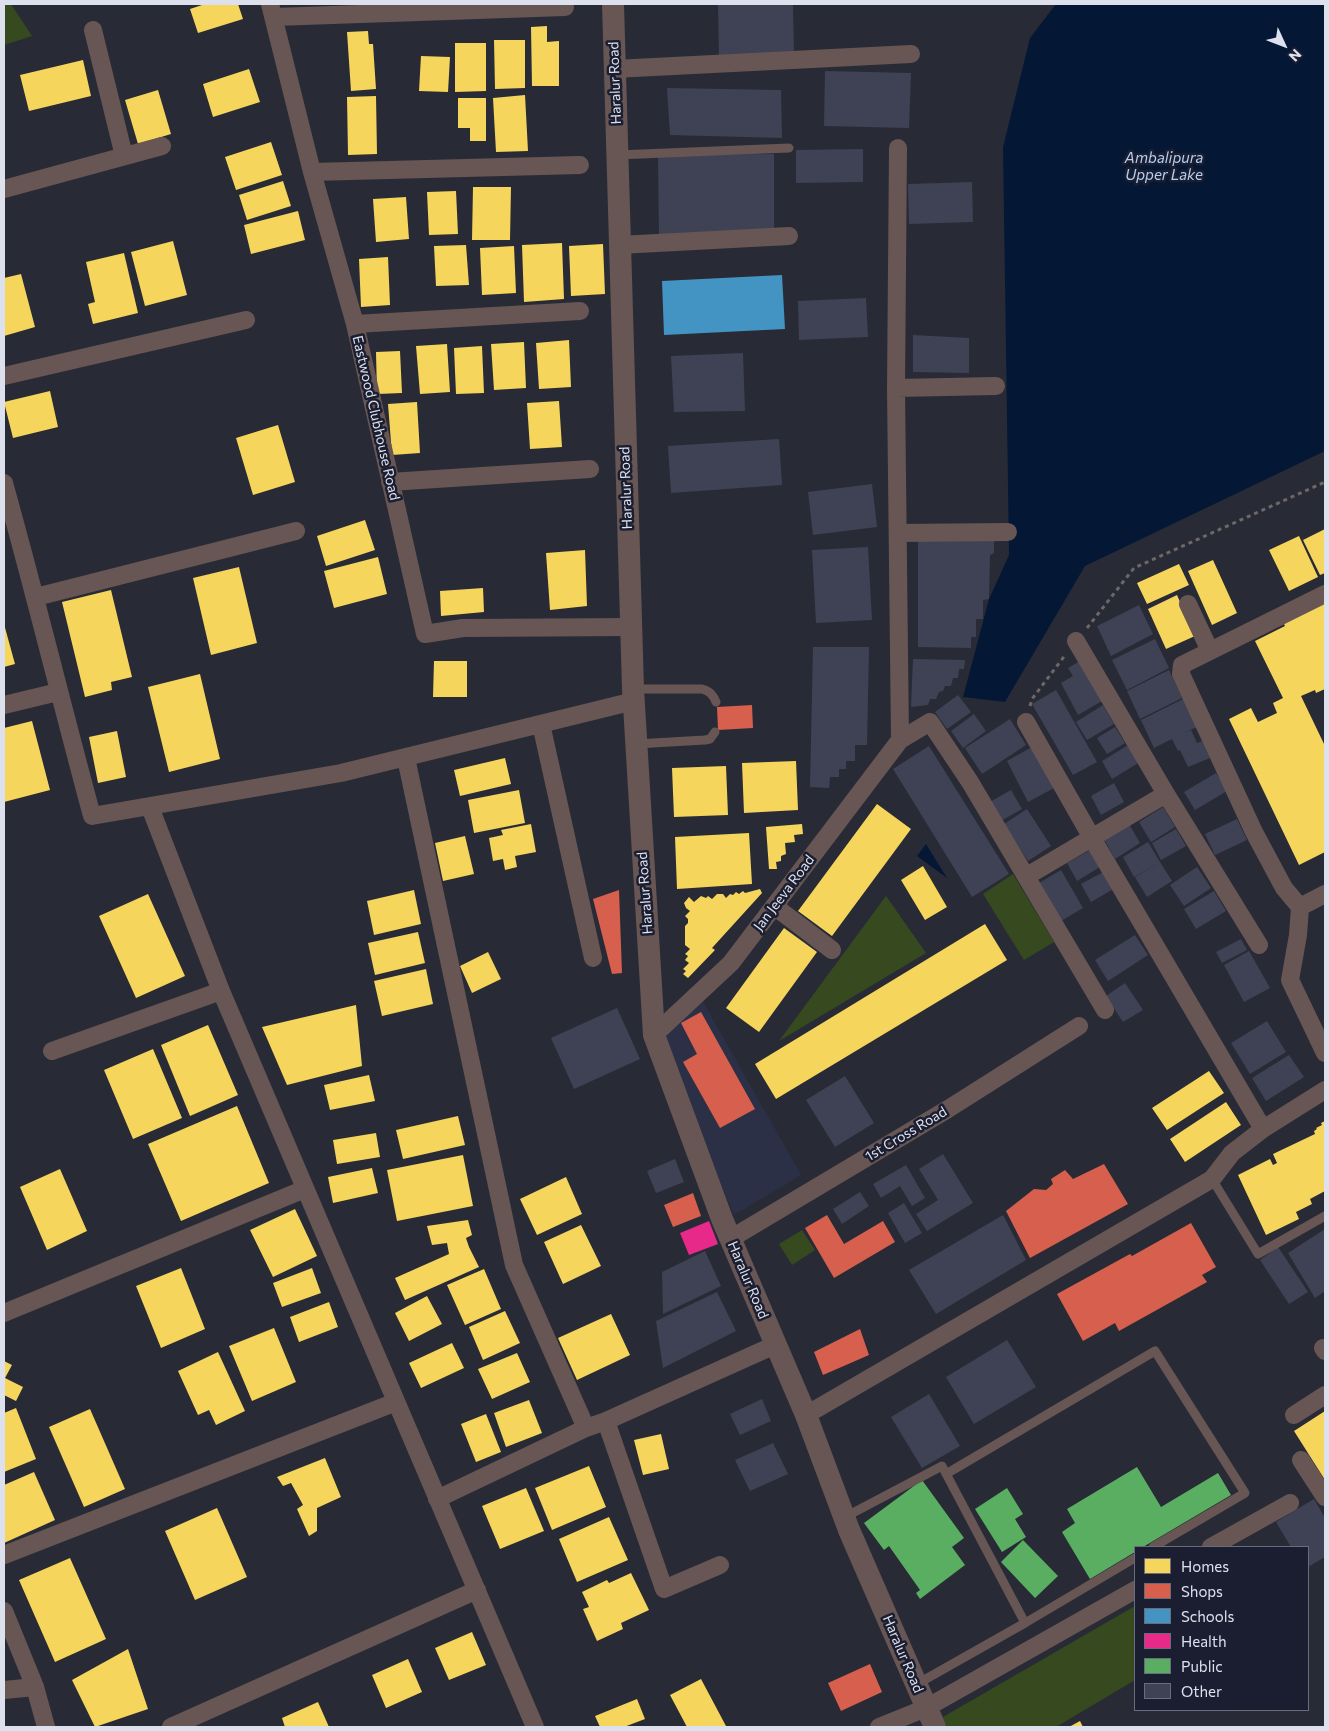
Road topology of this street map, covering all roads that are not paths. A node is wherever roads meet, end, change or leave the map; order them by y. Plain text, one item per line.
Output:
1 (613, 4) edge
2 (565, 7) dead end
3 (272, 10) edge
4 (93, 30) dead end
5 (910, 54) dead end
6 (614, 69) junction
7 (162, 146) dead end
8 (790, 148) dead end
9 (898, 148) dead end
10 (124, 156) junction
11 (617, 156) junction
12 (580, 165) dead end
13 (312, 172) junction
14 (4, 189) edge
15 (789, 236) dead end
16 (619, 245) junction
17 (580, 311) dead end
18 (246, 320) dead end
19 (354, 324) junction
20 (4, 376) edge
21 (996, 386) dead end
22 (896, 388) junction
23 (590, 469) dead end
24 (390, 482) junction
25 (4, 483) edge
26 (296, 531) dead end
27 (1008, 532) dead end
28 (898, 533) junction
29 (1325, 594) edge
30 (36, 597) junction
31 (1188, 604) dead end
32 (631, 627) junction
33 (1076, 641) road end
34 (1210, 651) junction
35 (58, 692) junction
36 (633, 695) junction
37 (716, 702) dead end
38 (4, 705) edge
39 (1026, 722) road end
40 (541, 724) junction
41 (715, 732) dead end
42 (900, 740) junction
43 (636, 744) junction
44 (406, 758) junction
45 (1166, 794) junction
46 (150, 807) junction
47 (1092, 838) junction
48 (1027, 876) junction
49 (1325, 894) edge
50 (774, 906) junction
51 (1300, 907) junction
52 (1259, 945) dead end
53 (832, 950) dead end
54 (593, 958) dead end
55 (221, 991) junction
56 (1105, 1010) dead end
57 (1079, 1026) dead end
58 (654, 1034) junction
59 (52, 1051) dead end
60 (1325, 1053) edge
61 (1325, 1090) edge
62 (1263, 1129) junction
63 (1212, 1179) junction
64 (305, 1189) junction
65 (1325, 1216) edge
66 (730, 1239) junction
67 (4, 1313) edge
68 (775, 1345) junction
69 (1325, 1395) edge
70 (396, 1402) junction
71 (806, 1415) junction
72 (1294, 1415) dead end
73 (606, 1421) junction
74 (586, 1428) junction
75 (1301, 1460) dead end
76 (946, 1474) junction
77 (1325, 1497) edge
78 (437, 1500) junction
79 (1290, 1503) dead end
80 (845, 1517) junction
81 (1155, 1546) edge
82 (1213, 1546) edge
83 (4, 1556) edge
84 (1134, 1559) edge
85 (720, 1565) dead end
86 (477, 1590) junction
87 (1134, 1591) edge
88 (4, 1611) edge
89 (1025, 1623) junction
90 (916, 1685) junction
91 (35, 1687) junction
92 (4, 1690) edge
93 (930, 1718) edge
94 (46, 1727) edge
95 (171, 1727) edge
96 (535, 1727) edge
97 (879, 1727) edge

1 - 6 street, Haralur Road
2 - 3 street
3 - 13 street, Eastwood Clubhouse Road
4 - 10 street
5 - 6 street
6 - 11 street, Haralur Road
7 - 10 street
8 - 11 lane
9 - 22 street
10 - 14 street
11 - 16 street, Haralur Road
12 - 13 street
13 - 19 street, Eastwood Clubhouse Road
15 - 16 street
16 - 32 street, Haralur Road
17 - 19 street
18 - 20 street
19 - 24 street, Eastwood Clubhouse Road
21 - 22 street
22 - 28 street
23 - 24 street
24 - 32 street, Eastwood Clubhouse Road
25 - 30 street
26 - 30 street
27 - 28 street
28 - 42 street
29 - 34 street
30 - 35 street
31 - 34 street
32 - 36 street, Haralur Road
33 - 45 street
34 - 51 street
35 - 38 street
35 - 46 street
36 - 37 lane
36 - 40 street
36 - 43 street, Haralur Road
39 - 47 street
40 - 44 street
40 - 54 street
41 - 43 lane
42 - 48 street
42 - 50 street, Jan Jeeva Road
43 - 58 street, Haralur Road
44 - 46 street
44 - 74 street
45 - 47 street
45 - 52 street
46 - 55 street
47 - 48 street
47 - 62 street
48 - 56 street
49 - 51 street
50 - 53 street
50 - 58 street, Jan Jeeva Road
51 - 60 street
55 - 59 street
55 - 64 street
57 - 66 street, 1st Cross Road
58 - 66 street, Haralur Road
61 - 62 street
62 - 63 street
63 - 65 lane
63 - 71 street
64 - 67 street
64 - 70 street
66 - 68 street, Haralur Road
68 - 71 street, Haralur Road
68 - 73 street
69 - 72 street
70 - 78 street
70 - 83 street
71 - 80 street, Haralur Road
73 - 74 street
73 - 85 street
74 - 78 street
75 - 77 street
76 - 80 lane
76 - 81 lane
76 - 89 lane
78 - 86 street
79 - 82 street
80 - 90 street, Haralur Road
84 - 89 lane
86 - 95 street
86 - 96 street
87 - 93 street
88 - 91 street
89 - 90 lane
90 - 93 street, Haralur Road
91 - 92 street
91 - 94 street
93 - 97 street

